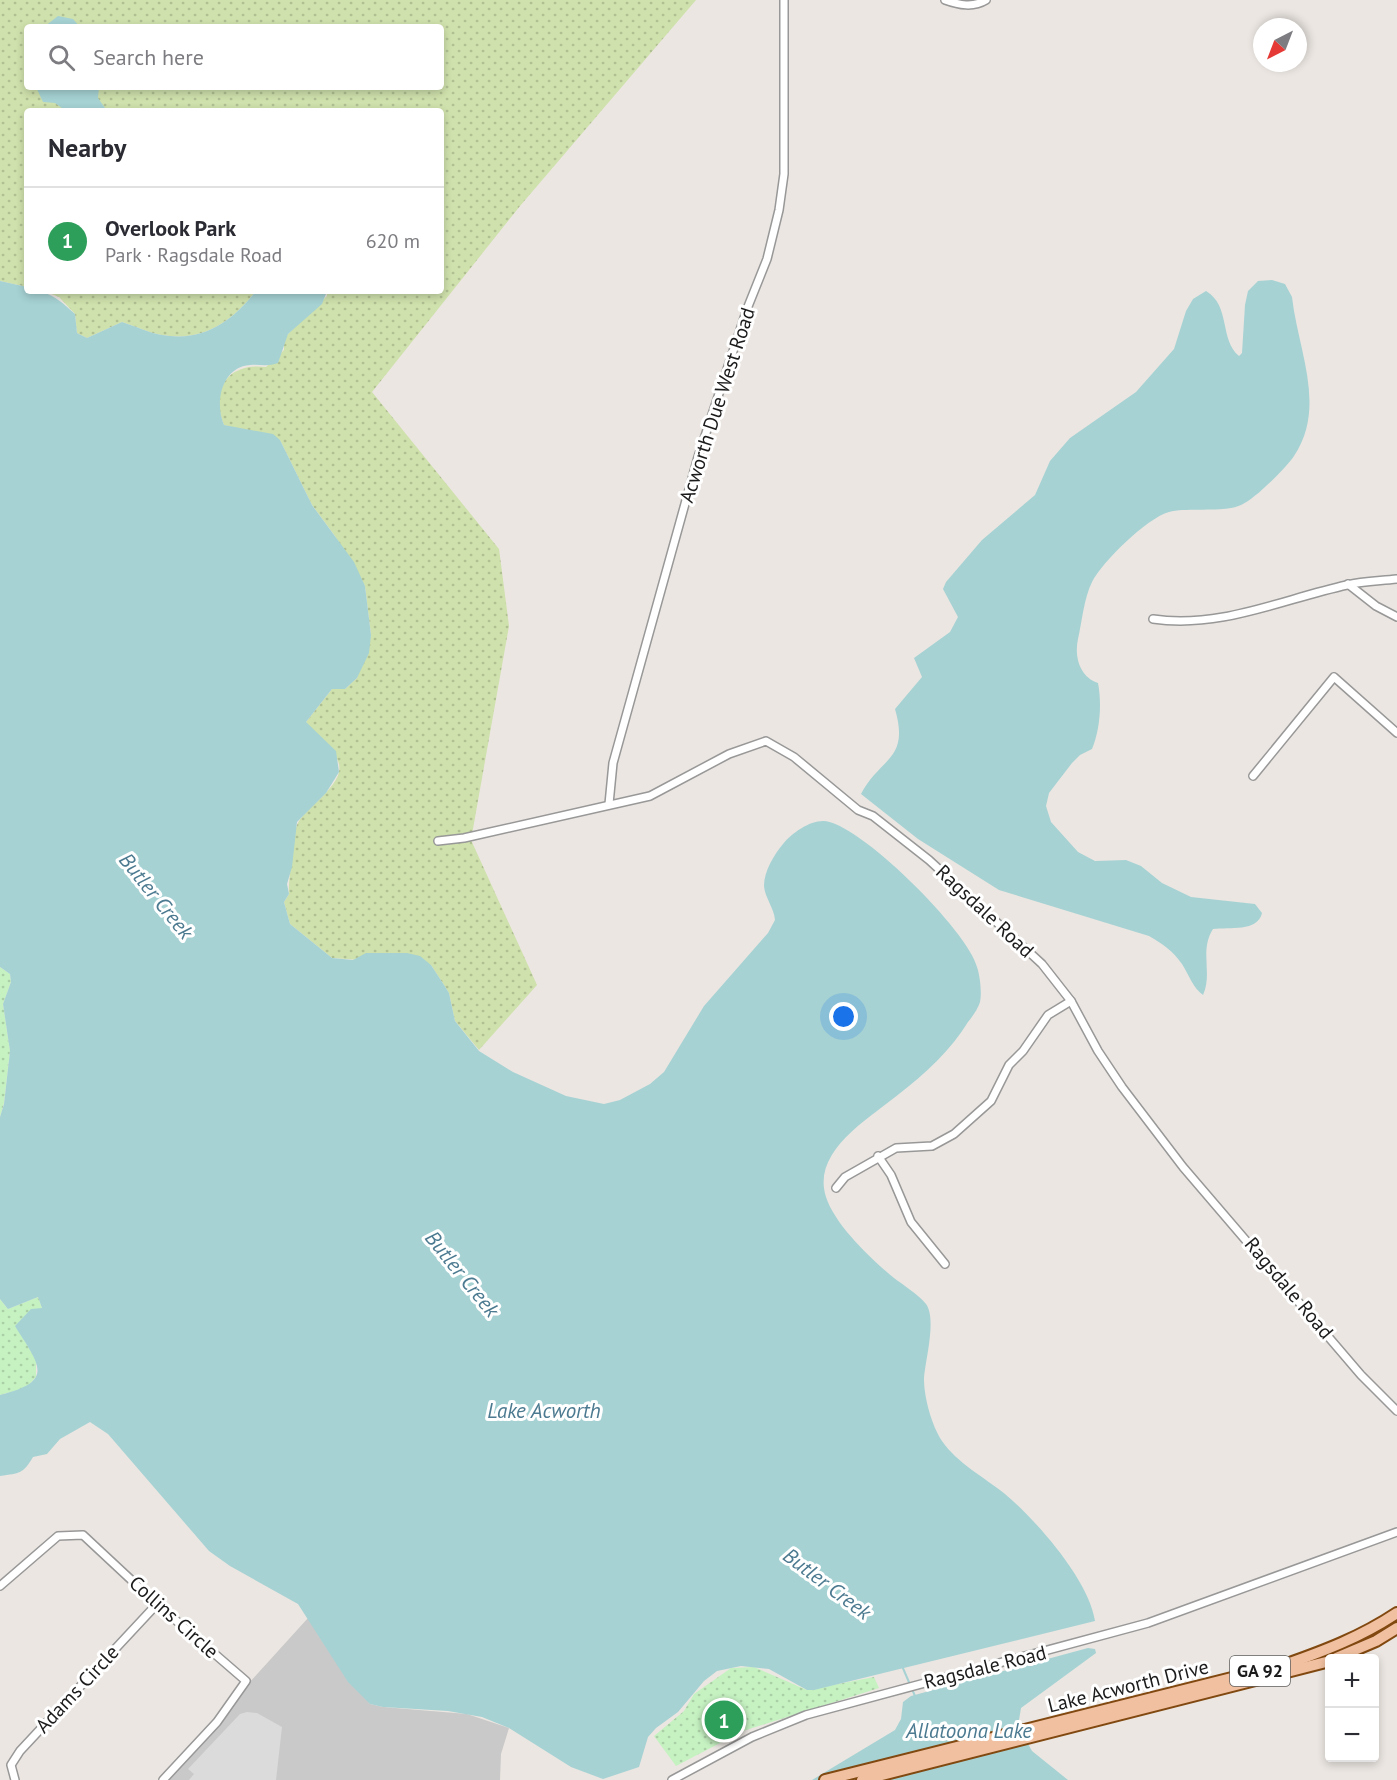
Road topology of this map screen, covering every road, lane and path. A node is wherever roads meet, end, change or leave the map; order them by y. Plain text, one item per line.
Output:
1 (784, 0) edge
2 (945, 0) edge
3 (986, 0) edge
4 (1397, 579) edge
5 (1348, 585) junction
6 (1397, 617) edge
7 (1153, 619) dead end
8 (1397, 733) edge
9 (1253, 776) dead end
10 (609, 804) junction
11 (438, 841) dead end
12 (1071, 1001) junction
13 (878, 1156) junction
14 (836, 1188) dead end
15 (945, 1264) dead end
16 (1397, 1412) edge
17 (1397, 1532) edge
18 (0, 1586) edge
19 (156, 1604) junction
20 (1397, 1613) edge
21 (1397, 1628) edge
22 (1347, 1654) edge
23 (1325, 1662) edge
24 (1116, 1712) junction
25 (15, 1780) edge
26 (163, 1780) edge
27 (672, 1780) edge
28 (825, 1780) edge
29 (862, 1780) edge

1 - 10 street, Acworth Due West Road
2 - 3 street
4 - 5 street
5 - 6 street
5 - 7 street
8 - 9 street
10 - 11 street, Ragsdale Road
10 - 12 street, Ragsdale Road
12 - 13 street
12 - 16 street, Ragsdale Road
13 - 14 street
13 - 15 street
17 - 27 street, Ragsdale Road
18 - 19 street, Collins Circle
19 - 25 street, Adams Circle
19 - 26 street, Collins Circle
20 - 24 main road, Lake Acworth Drive / GA 92
21 - 22 main road
23 - 24 main road, Lake Acworth Drive / GA 92
24 - 28 main road, Lake Acworth Drive / GA 92
24 - 29 main road, Lake Acworth Drive / GA 92

